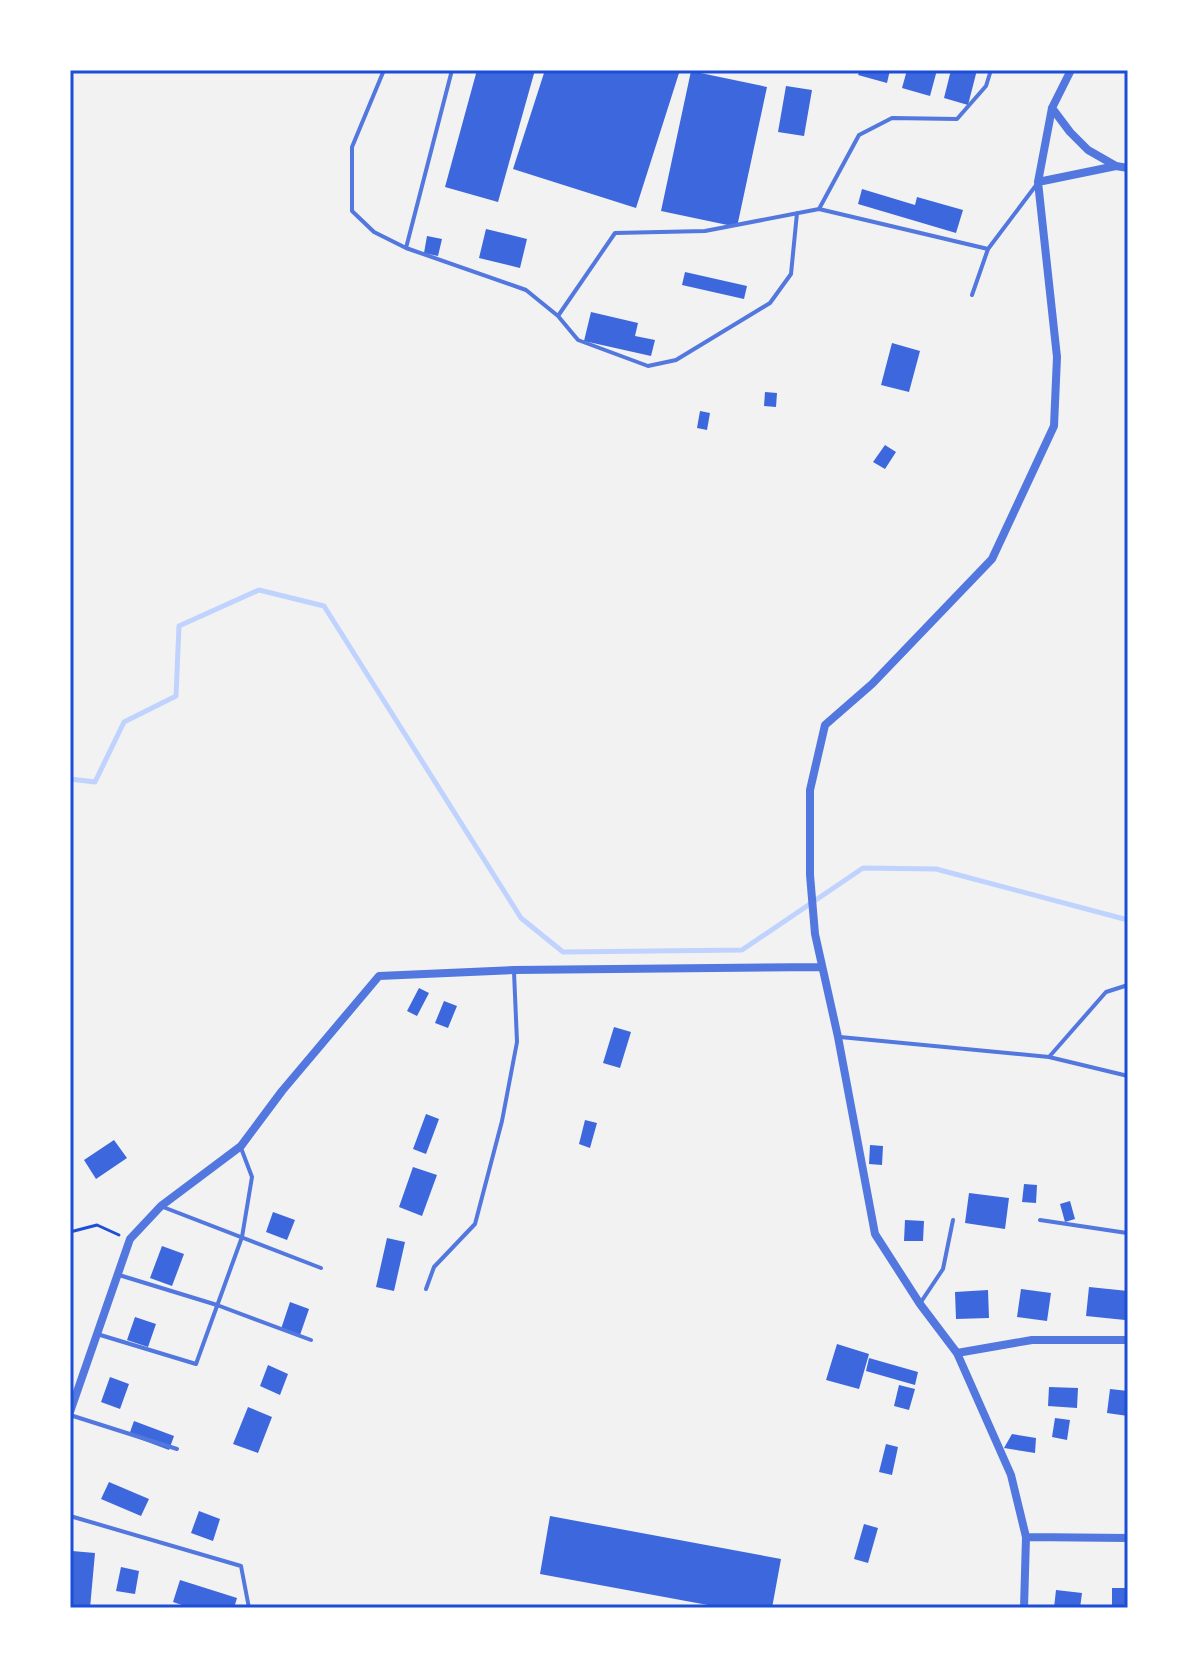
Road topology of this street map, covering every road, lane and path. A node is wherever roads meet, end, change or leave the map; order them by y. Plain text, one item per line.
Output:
1 (384, 70) edge
2 (452, 70) edge
3 (991, 70) edge
4 (1071, 70) edge
5 (1052, 108) junction
6 (1116, 166) junction
7 (1128, 168) edge
8 (1038, 182) junction
9 (819, 209) junction
10 (797, 213) junction
11 (406, 248) junction
12 (988, 249) junction
13 (972, 295) dead end
14 (558, 316) junction
15 (822, 967) junction
16 (514, 970) junction
17 (1128, 985) edge
18 (838, 1037) junction
19 (1049, 1057) junction
20 (1128, 1076) edge
21 (241, 1146) junction
22 (161, 1206) junction
23 (953, 1220) dead end
24 (1040, 1220) dead end
25 (70, 1232) edge
26 (1128, 1235) edge
27 (242, 1237) junction
28 (130, 1239) junction
29 (321, 1268) dead end
30 (117, 1274) junction
31 (426, 1289) dead end
32 (920, 1304) junction
33 (217, 1305) junction
34 (97, 1334) junction
35 (311, 1340) dead end
36 (1128, 1340) edge
37 (957, 1353) junction
38 (70, 1413) edge
39 (177, 1449) dead end
40 (70, 1516) edge
41 (1026, 1537) junction
42 (1128, 1538) edge
43 (249, 1608) edge
44 (1024, 1608) edge

1 - 11 lane
2 - 11 lane
3 - 9 lane
4 - 5 street
5 - 6 street
5 - 8 street
6 - 7 street
6 - 8 street
8 - 12 lane
8 - 15 street
9 - 10 lane
9 - 12 lane
10 - 14 lane
10 - 14 lane
11 - 14 lane
12 - 13 lane
15 - 16 street
15 - 18 street
16 - 21 street
16 - 31 lane
17 - 19 lane
18 - 19 lane
18 - 32 street
19 - 20 lane
21 - 22 street
21 - 27 lane
22 - 27 lane
22 - 28 street
23 - 32 lane
24 - 26 lane
25 - 28 path
27 - 29 lane
27 - 33 lane
28 - 30 street
30 - 33 lane
30 - 34 street
32 - 37 street
33 - 34 lane
33 - 35 lane
34 - 38 street
36 - 37 street
37 - 41 street
38 - 39 lane
40 - 43 lane
41 - 42 street
41 - 44 street

